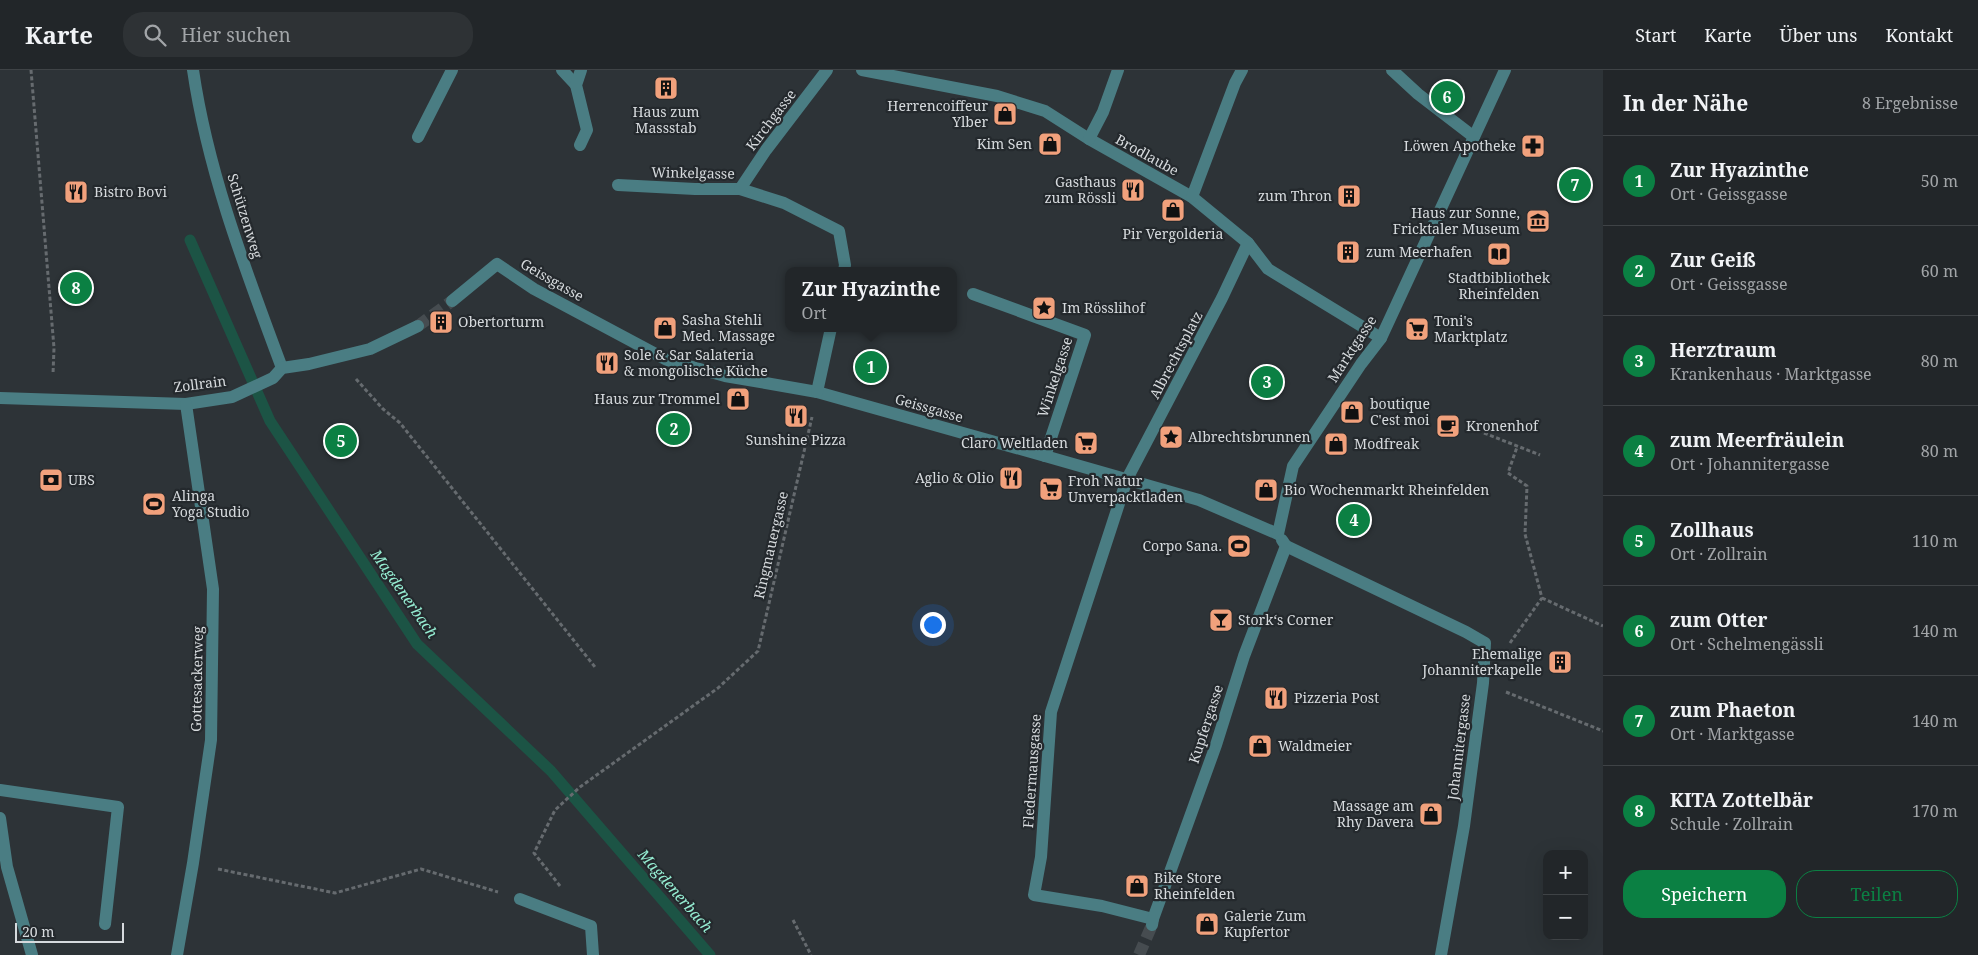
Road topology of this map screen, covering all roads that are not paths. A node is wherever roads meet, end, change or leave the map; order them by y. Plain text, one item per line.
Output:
1 (193, 70) edge
2 (452, 70) edge
3 (562, 70) edge
4 (581, 70) edge
5 (827, 70) edge
6 (862, 70) edge
7 (1118, 70) edge
8 (1242, 70) edge
9 (1392, 70) edge
10 (1504, 70) edge
11 (576, 85) junction
12 (418, 137) dead end
13 (1474, 137) junction
14 (1089, 139) junction
15 (580, 145) dead end
16 (618, 185) dead end
17 (740, 188) junction
18 (1192, 198) junction
19 (1248, 243) junction
20 (845, 267) edge
21 (973, 294) dead end
22 (452, 301) tunnel mouth
23 (418, 326) tunnel mouth
24 (830, 332) edge
25 (1381, 338) junction
26 (282, 368) junction
27 (818, 392) junction
28 (0, 398) edge
29 (186, 404) junction
30 (1045, 456) junction
31 (1127, 479) junction
32 (1278, 534) junction
33 (1286, 546) junction
34 (0, 790) edge
35 (0, 818) edge
36 (520, 899) road end
37 (1152, 922) joint
38 (105, 924) dead end
39 (32, 955) edge
40 (177, 955) edge
41 (594, 955) edge
42 (1441, 955) edge

1 - 26 street, Schützenweg
2 - 12 street
3 - 11 street
4 - 11 street
5 - 17 street, Kirchgasse
6 - 14 street, Brodlaube
7 - 14 street
8 - 18 street
9 - 13 street
10 - 13 street, Marktgasse
11 - 15 street
13 - 25 street, Marktgasse
14 - 18 street, Brodlaube
16 - 17 street, Winkelgasse
17 - 20 street, Winkelgasse
18 - 19 street, Brodlaube
19 - 25 street, Brodlaube
19 - 31 street, Albrechtsplatz
21 - 30 street, Winkelgasse
22 - 27 street, Geissgasse
23 - 26 street
24 - 27 street
25 - 32 street, Marktgasse
26 - 29 street, Zollrain
27 - 30 street, Geissgasse
28 - 29 street, Zollrain
29 - 40 street, Gottesackerweg
30 - 31 street, Geissgasse
31 - 32 street, Geissgasse
31 - 37 street, Fledermausgasse
32 - 33 street
33 - 37 street, Kupfergasse
33 - 42 street, Johannitergasse
34 - 38 street
35 - 39 street
36 - 41 street

